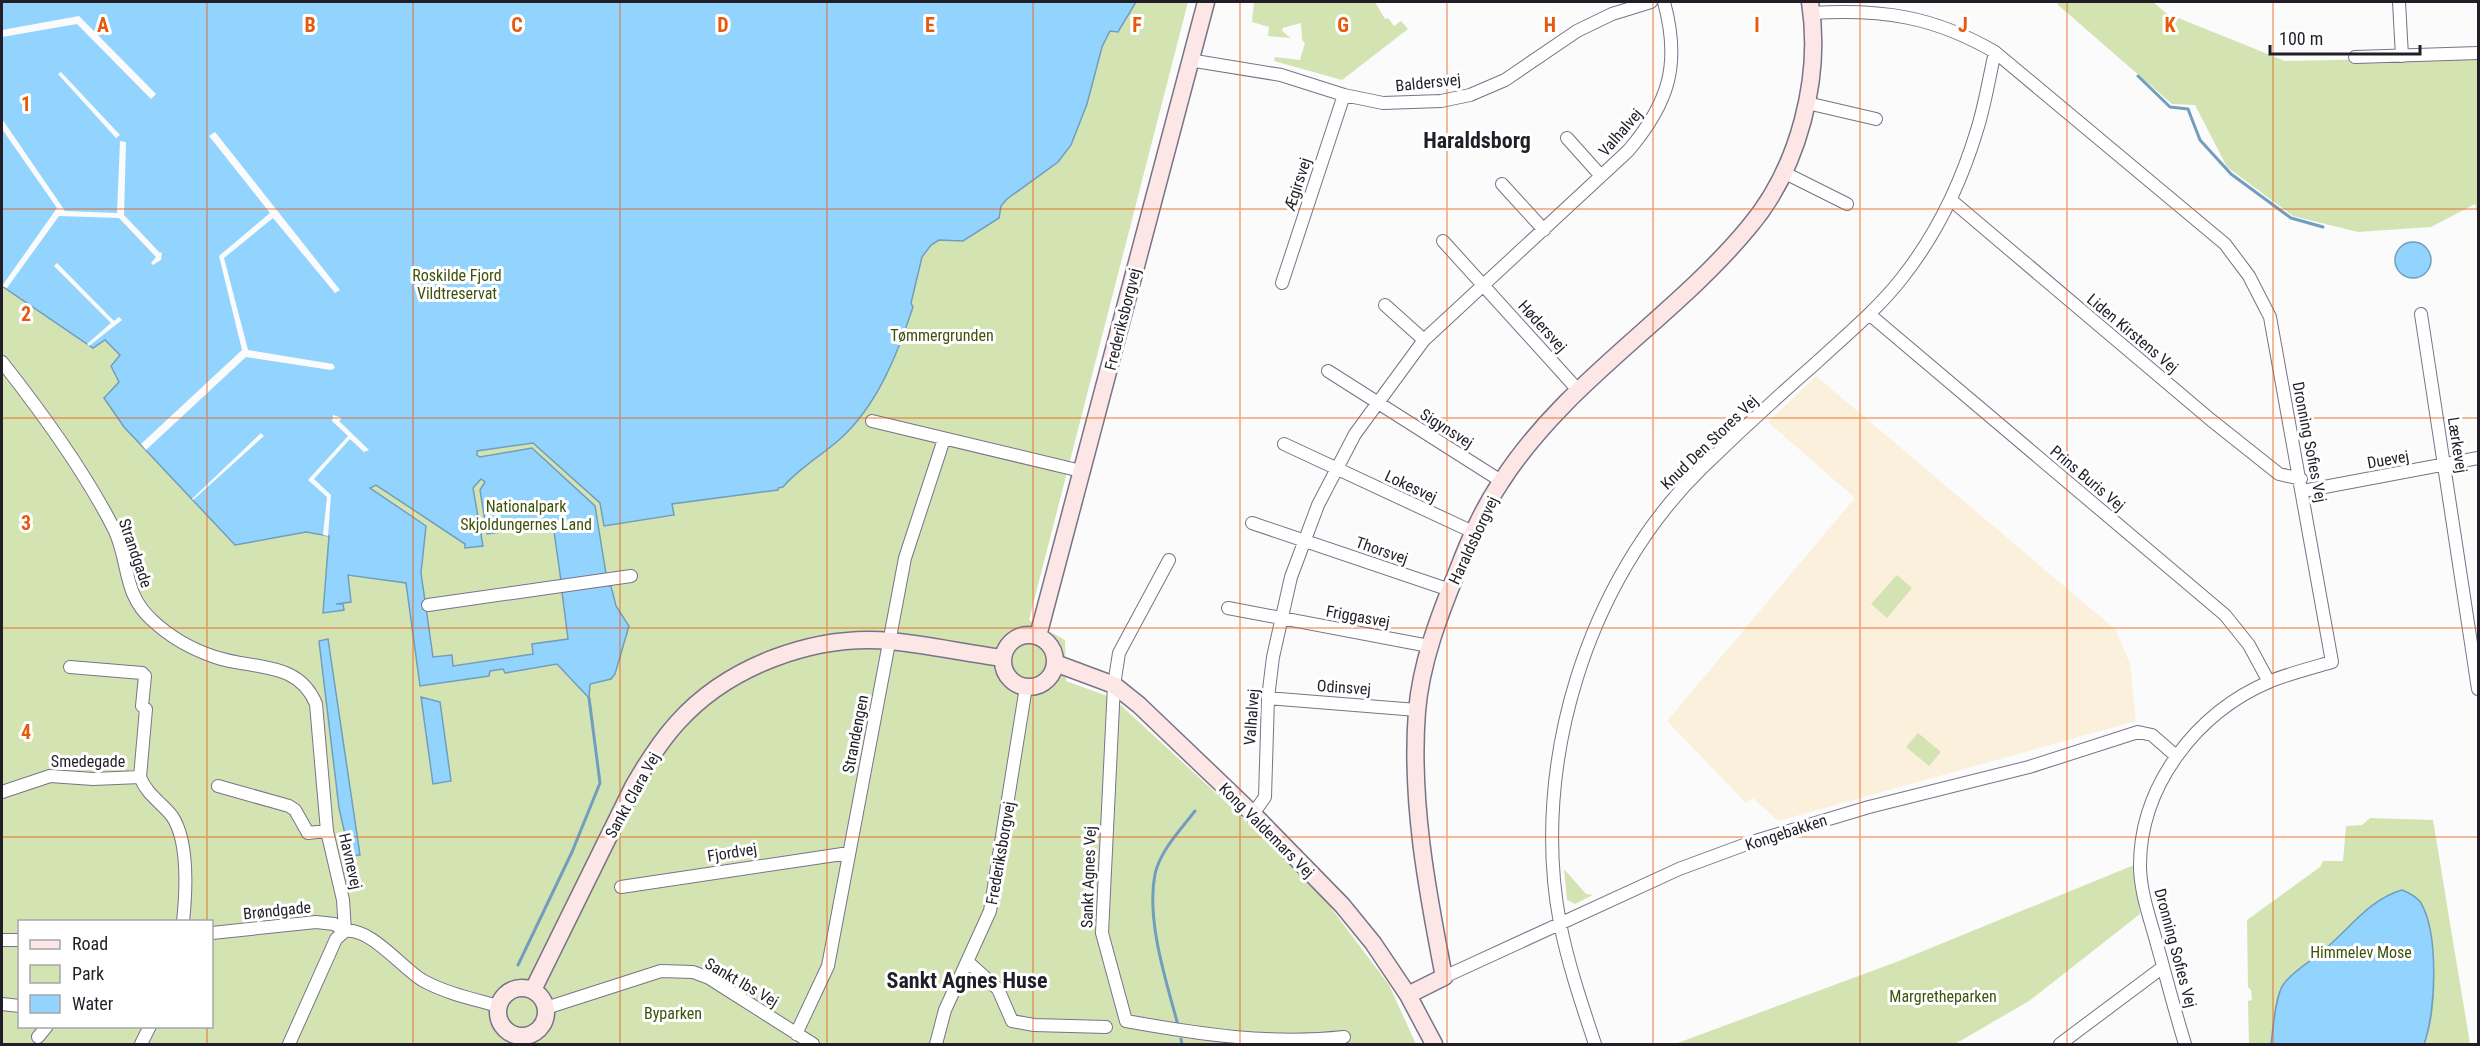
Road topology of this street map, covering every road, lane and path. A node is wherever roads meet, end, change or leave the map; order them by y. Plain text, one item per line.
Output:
1 (1206, 2) edge
2 (1651, 2) edge
3 (1664, 2) edge
4 (2399, 2) edge
5 (1811, 7) edge
6 (1995, 52) junction
7 (2478, 53) edge
8 (2402, 56) junction
9 (2355, 57) dead end
10 (1189, 60) junction
11 (1344, 95) junction
12 (1807, 103) junction
13 (1876, 119) dead end
14 (1567, 138) dead end
15 (1783, 172) junction
16 (1601, 176) junction
17 (1502, 184) dead end
18 (1951, 200) junction
19 (1847, 204) dead end
20 (1544, 230) junction
21 (1443, 241) dead end
22 (1282, 283) dead end
23 (1483, 285) junction
24 (1385, 305) dead end
25 (1869, 314) junction
26 (2421, 314) dead end
27 (1424, 340) junction
28 (2, 362) edge
29 (1328, 371) dead end
30 (1578, 390) junction
31 (1376, 402) junction
32 (872, 421) dead end
33 (944, 440) junction
34 (1284, 444) dead end
35 (2478, 458) edge
36 (2444, 465) junction
37 (1336, 469) junction
38 (1082, 471) junction
39 (1501, 481) junction
40 (2302, 485) junction
41 (1252, 524) dead end
42 (1473, 532) junction
43 (1304, 541) junction
44 (1169, 560) dead end
45 (631, 576) dead end
46 (1450, 590) junction
47 (428, 606) dead end
48 (1228, 609) dead end
49 (1281, 619) junction
50 (1038, 636) junction
51 (889, 641) junction
52 (1429, 646) junction
53 (1003, 658) junction
54 (1055, 663) junction
55 (70, 667) dead end
56 (298, 678) joint
57 (2269, 682) junction
58 (1114, 685) junction
59 (1026, 687) junction
60 (2478, 689) edge
61 (1268, 698) junction
62 (1417, 710) junction
63 (2175, 755) junction
64 (140, 777) junction
65 (218, 786) dead end
66 (2, 792) edge
67 (1252, 814) junction
68 (327, 831) junction
69 (849, 853) junction
70 (621, 887) dead end
71 (183, 920) edge
72 (1560, 922) junction
73 (345, 931) junction
74 (213, 933) edge
75 (2, 940) edge
76 (18, 940) edge
77 (969, 963) junction
78 (2163, 967) junction
79 (1444, 977) junction
80 (533, 990) junction
81 (1408, 995) junction
82 (2, 1004) edge
83 (18, 1006) edge
84 (498, 1006) junction
85 (546, 1008) junction
86 (1106, 1027) dead end
87 (45, 1028) edge
88 (149, 1028) edge
89 (796, 1034) junction
90 (38, 1037) dead end
91 (1344, 1037) dead end
92 (509, 1040) edge
93 (141, 1044) edge
94 (289, 1044) edge
95 (813, 1044) edge
96 (936, 1044) edge
97 (1434, 1044) edge
98 (1595, 1044) edge
99 (2060, 1044) edge
100 (2184, 1044) edge

1 - 10 street, Frederiksborgvej
2 - 11 street, Baldersvej
3 - 16 street, Valhalvej
4 - 8 street
5 - 6 street, Dronning Sofies Vej
5 - 12 street, Haraldsborgvej
6 - 18 street, Knud Den Stores Vej
6 - 40 street, Dronning Sofies Vej
7 - 8 street
8 - 9 street
10 - 11 street, Baldersvej
10 - 38 street, Frederiksborgvej
11 - 22 street, Ægirsvej
12 - 13 street
12 - 15 street, Haraldsborgvej
14 - 16 street, Valhalvej
15 - 19 street
15 - 30 street, Haraldsborgvej
16 - 20 street, Valhalvej
17 - 20 street
18 - 25 street, Knud Den Stores Vej
18 - 40 street, Liden Kirstens Vej
20 - 23 street, Valhalvej
21 - 23 street
23 - 27 street, Valhalvej
23 - 30 street, Hødersvej
24 - 27 street
25 - 57 street, Prins Buris Vej
25 - 72 street, Knud Den Stores Vej
26 - 36 street, Lærkevej
27 - 31 street, Valhalvej
28 - 56 street, Strandgade
29 - 31 street
30 - 39 street, Haraldsborgvej
31 - 37 street, Valhalvej
31 - 39 street, Sigynsvej
32 - 33 street
33 - 38 street
33 - 51 street, Strandengen
34 - 37 street
35 - 36 street, Duevej
36 - 40 street, Duevej
36 - 60 street, Lærkevej
37 - 42 street, Lokesvej
37 - 43 street, Valhalvej
38 - 50 street, Frederiksborgvej
39 - 42 street, Haraldsborgvej
40 - 57 street, Dronning Sofies Vej
41 - 43 street
42 - 46 street, Haraldsborgvej
43 - 46 street, Thorsvej
43 - 49 street, Valhalvej
44 - 58 street, Sankt Agnes Vej
45 - 47 street
46 - 52 street, Haraldsborgvej
48 - 49 street
49 - 52 street, Friggasvej
49 - 61 street, Valhalvej
50 - 53 street
50 - 54 street
51 - 53 street, Sankt Clara Vej
51 - 69 street, Strandengen
51 - 80 street, Sankt Clara Vej
52 - 62 street, Haraldsborgvej
53 - 59 street
54 - 58 street, Kong Valdemars Vej
54 - 59 street
55 - 64 street
56 - 68 street, Havnevej
57 - 63 street, Dronning Sofies Vej
58 - 67 street, Kong Valdemars Vej
58 - 91 street, Sankt Agnes Vej
59 - 77 street, Frederiksborgvej
61 - 62 street, Odinsvej
61 - 67 street, Valhalvej
62 - 79 street, Haraldsborgvej
63 - 72 street, Kongebakken
63 - 78 street, Dronning Sofies Vej
64 - 66 street, Smedegade
64 - 71 street
65 - 68 street
67 - 81 street, Kong Valdemars Vej
68 - 73 street, Havnevej
69 - 70 street, Fjordvej
69 - 89 street, Strandengen
72 - 79 street, Kongebakken
72 - 98 street, Knud Den Stores Vej
73 - 74 street, Brøndgade
73 - 84 street
73 - 94 street
75 - 76 street
77 - 86 street
77 - 96 street, Frederiksborgvej
78 - 99 street
78 - 100 street, Dronning Sofies Vej
79 - 81 street, Kongebakken
80 - 84 street
80 - 85 street
81 - 97 street, Kong Valdemars Vej
82 - 83 street
84 - 92 street
85 - 89 street, Sankt Ibs Vej
85 - 92 street
87 - 90 street
88 - 93 street
89 - 95 street, Sankt Ibs Vej

